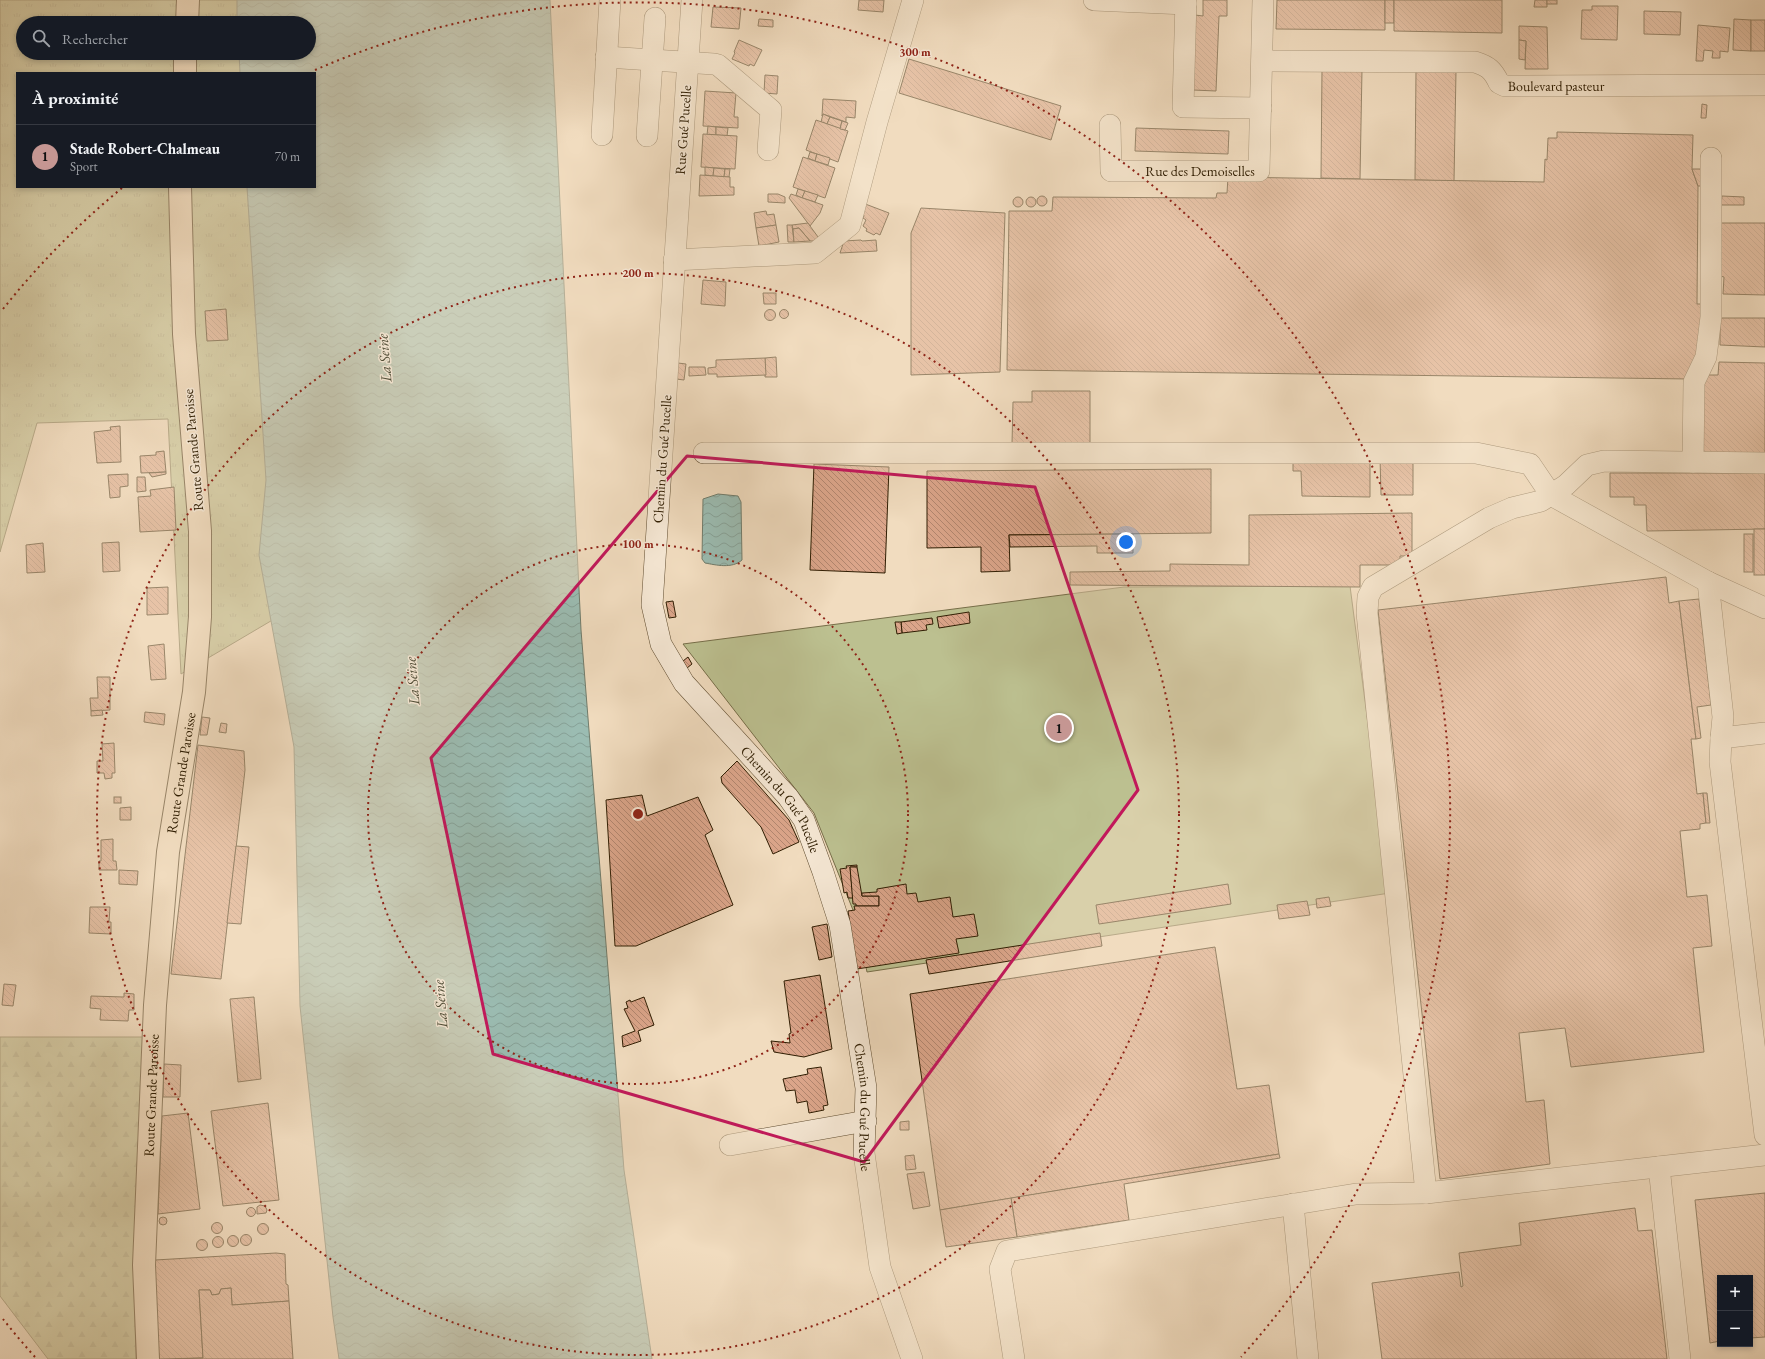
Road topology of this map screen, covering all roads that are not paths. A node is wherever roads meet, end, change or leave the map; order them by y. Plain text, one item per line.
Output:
1 (188, 0) edge
2 (610, 0) edge
3 (692, 0) edge
4 (913, 0) edge
5 (1094, 0) edge
6 (1263, 0) edge
7 (1186, 2) edge
8 (187, 16) edge
9 (655, 18) dead end
10 (606, 57) junction
11 (185, 60) edge
12 (652, 60) junction
13 (1262, 61) junction
14 (688, 62) junction
15 (184, 72) edge
16 (1765, 85) edge
17 (1261, 108) junction
18 (1110, 125) dead end
19 (602, 135) dead end
20 (647, 136) dead end
21 (768, 150) dead end
22 (1711, 158) dead end
23 (180, 188) edge
24 (674, 260) junction
25 (704, 453) dead end
26 (1693, 462) junction
27 (1765, 463) edge
28 (1551, 495) junction
29 (1708, 582) junction
30 (1765, 608) edge
31 (1765, 733) edge
32 (1722, 738) junction
33 (866, 1121) junction
34 (1765, 1134) edge
35 (730, 1145) dead end
36 (1765, 1155) edge
37 (1659, 1167) junction
38 (1426, 1193) junction
39 (1293, 1204) junction
40 (148, 1359) edge
41 (912, 1359) edge
42 (1014, 1359) edge
43 (1308, 1359) edge
44 (1680, 1359) edge

1 - 8 main road
2 - 10 street
3 - 14 street, Rue Gué Pucelle
4 - 24 street
5 - 7 street
6 - 13 street, Rue des Demoiselles
7 - 17 street
9 - 12 street
10 - 12 street
10 - 19 street
11 - 15 main road
12 - 14 street
12 - 20 street
13 - 16 street, Boulevard pasteur
13 - 17 street, Rue des Demoiselles
14 - 21 street
14 - 24 street, Rue Gué Pucelle
17 - 18 street, Rue des Demoiselles
22 - 26 street
23 - 40 main road, Route Grande Paroisse
24 - 33 street, Chemin du Gué Pucelle
25 - 28 street
26 - 27 street
26 - 28 street
28 - 29 street
28 - 38 street
29 - 30 street
29 - 32 street
31 - 32 street
32 - 34 street
33 - 35 street
33 - 41 street, Chemin du Gué Pucelle
36 - 37 street
37 - 38 street
37 - 44 street
38 - 39 street
39 - 42 street
39 - 43 street

